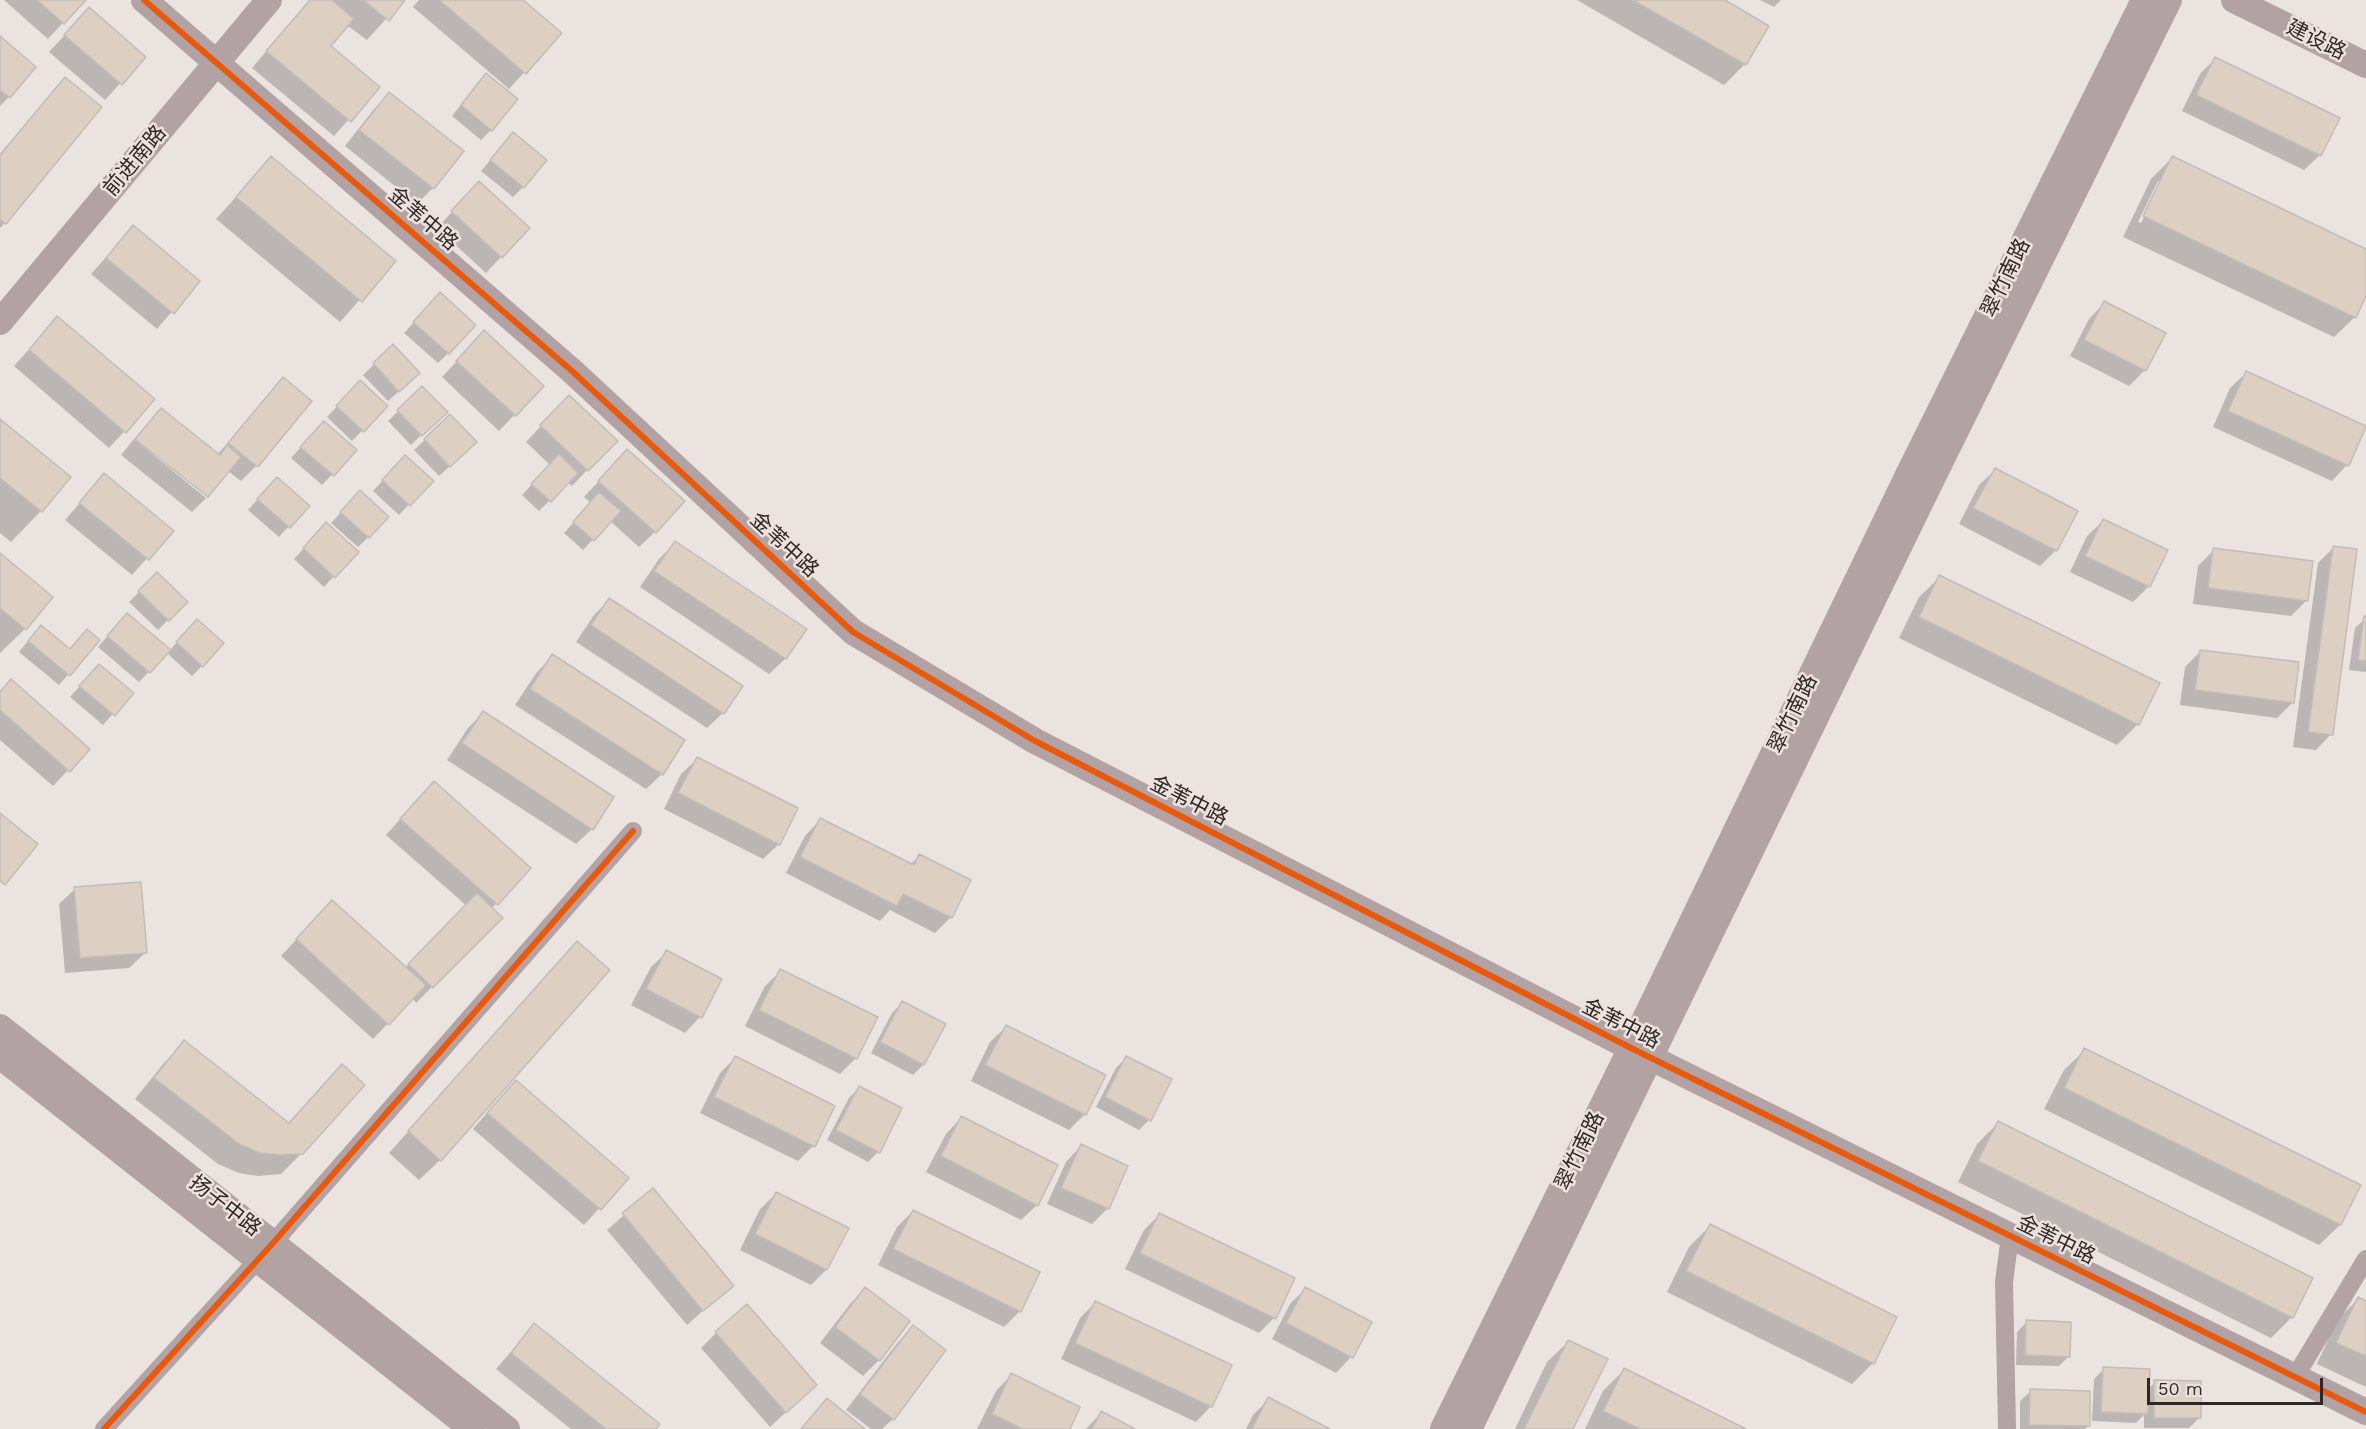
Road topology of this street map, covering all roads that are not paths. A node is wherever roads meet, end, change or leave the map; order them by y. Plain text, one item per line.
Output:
1 (144, 0) edge
2 (269, 0) edge
3 (2144, 0) edge
4 (2169, 0) edge
5 (2234, 0) edge
6 (218, 62) junction
7 (2366, 65) edge
8 (0, 322) edge
9 (633, 831) dead end
10 (0, 1027) edge
11 (1641, 1053) junction
12 (0, 1056) edge
13 (2010, 1236) junction
14 (265, 1251) junction
15 (2366, 1259) edge
16 (2295, 1377) junction
17 (2366, 1412) edge
18 (104, 1429) edge
19 (472, 1429) edge
20 (507, 1429) edge
21 (1443, 1429) edge
22 (1469, 1429) edge
23 (2007, 1429) edge

1 - 6 main road, 金苇中路
2 - 6 main road, 前进南路
3 - 11 main road, 翠竹南路
4 - 11 main road, 翠竹南路
5 - 7 main road, 建设路
6 - 8 main road, 前进南路
6 - 11 main road, 金苇中路
9 - 14 street
10 - 14 main road, 扬子中路
11 - 13 main road, 金苇中路
11 - 21 main road, 翠竹南路
11 - 22 main road, 翠竹南路
12 - 14 main road, 扬子中路
13 - 16 main road, 金苇中路
13 - 23 street
14 - 18 street
14 - 19 main road, 扬子中路
14 - 20 main road, 扬子中路
15 - 16 street
16 - 17 main road, 金苇中路

